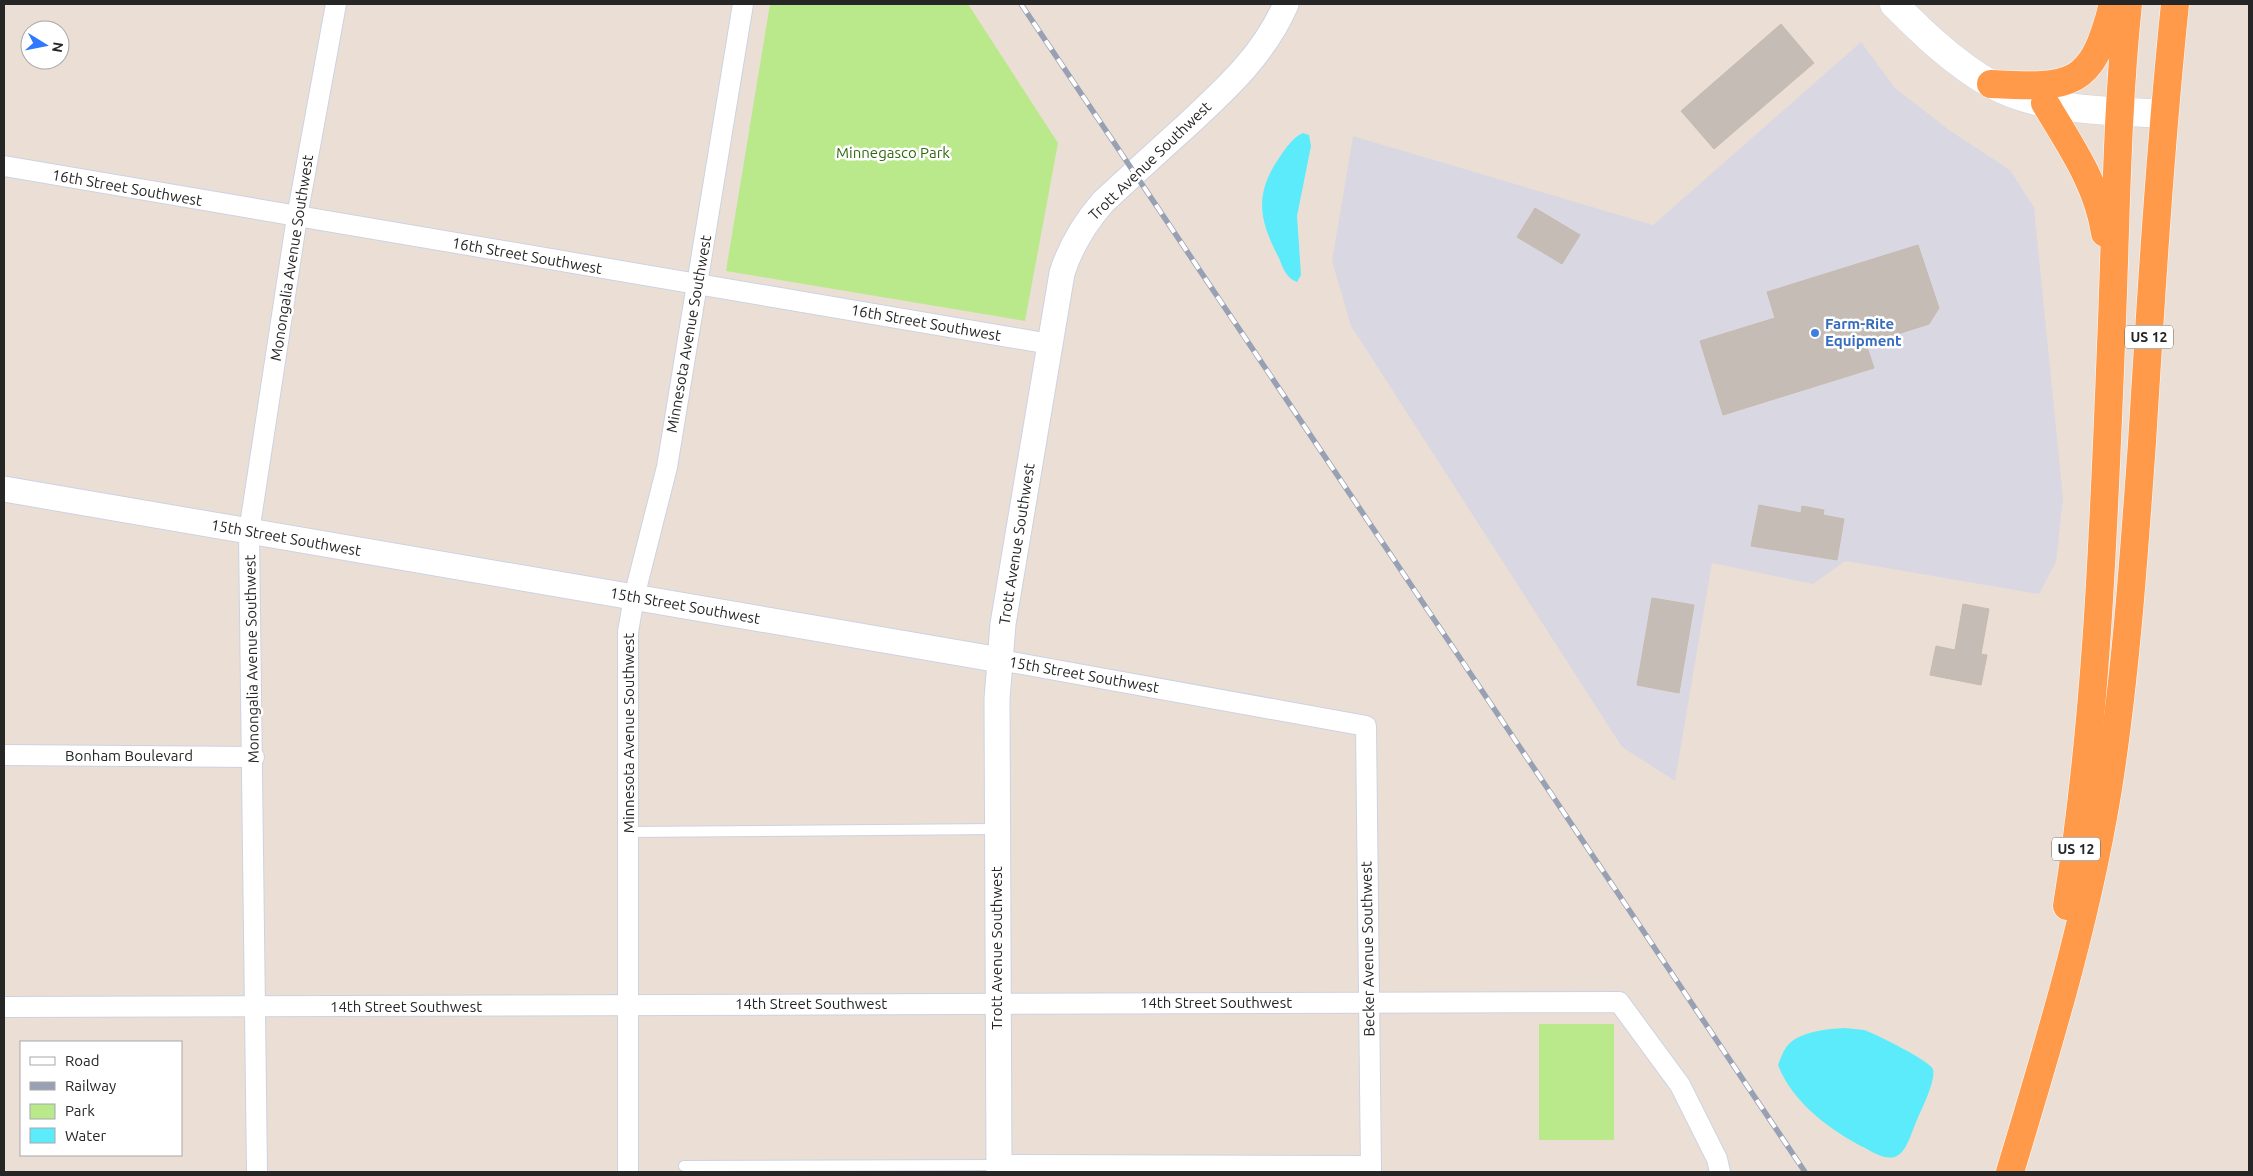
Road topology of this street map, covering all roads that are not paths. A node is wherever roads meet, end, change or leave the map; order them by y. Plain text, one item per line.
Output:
1 (336, 4) edge
2 (743, 4) edge
3 (1286, 4) edge
4 (1894, 4) edge
5 (2113, 4) edge
6 (2128, 4) edge
7 (2174, 4) edge
8 (1991, 84) junction
9 (2045, 103) junction
10 (2119, 111) junction
11 (2163, 114) junction
12 (4, 166) edge
13 (297, 217) junction
14 (698, 284) junction
15 (2112, 322) junction
16 (1050, 344) junction
17 (4, 489) edge
18 (249, 532) junction
19 (634, 597) junction
20 (1000, 660) junction
21 (1366, 726) joint
22 (4, 755) edge
23 (254, 757) junction
24 (996, 829) junction
25 (628, 832) junction
26 (997, 1003) junction
27 (1369, 1003) junction
28 (628, 1006) junction
29 (4, 1007) edge
30 (256, 1007) junction
31 (2036, 1085) junction
32 (684, 1166) dead end
33 (999, 1169) edge
34 (1371, 1169) edge
35 (257, 1172) edge
36 (628, 1172) edge
37 (1720, 1172) edge
38 (2010, 1172) edge

1 - 13 street, Monongalia Avenue Southwest
2 - 14 street, Minnesota Avenue Southwest
3 - 16 street, Trott Avenue Southwest
4 - 8 main road
5 - 8 highway
6 - 10 highway, US 12 / US 12
7 - 11 highway, US 12 / US 12
8 - 9 main road
9 - 10 main road
9 - 15 highway
10 - 11 main road
10 - 15 highway, US 12 / US 12
11 - 31 highway, US 12 / US 12
12 - 13 street, 16th Street Southwest
13 - 14 street, 16th Street Southwest
13 - 18 street, Monongalia Avenue Southwest
14 - 16 street, 16th Street Southwest
14 - 19 street, Minnesota Avenue Southwest
15 - 31 highway, US 12 / US 12
16 - 20 street, Trott Avenue Southwest
17 - 18 street, 15th Street Southwest
18 - 19 street, 15th Street Southwest
18 - 23 street, Monongalia Avenue Southwest
19 - 20 street, 15th Street Southwest
19 - 25 street, Minnesota Avenue Southwest
20 - 21 street, 15th Street Southwest
20 - 24 street, Trott Avenue Southwest
21 - 27 street, Becker Avenue Southwest
22 - 23 street, Bonham Boulevard
23 - 30 street, Monongalia Avenue Southwest
24 - 25 lane
24 - 26 street, Trott Avenue Southwest
25 - 28 street, Minnesota Avenue Southwest
26 - 27 street, 14th Street Southwest
26 - 28 street, 14th Street Southwest
26 - 33 street, Trott Avenue Southwest
27 - 34 street, Becker Avenue Southwest
27 - 37 street, 14th Street Southwest
28 - 30 street, 14th Street Southwest
28 - 36 street, Minnesota Avenue Southwest
29 - 30 street, 14th Street Southwest
30 - 35 street, Monongalia Avenue Southwest
31 - 38 highway, US 12 / US 12
32 - 33 lane
33 - 34 street

